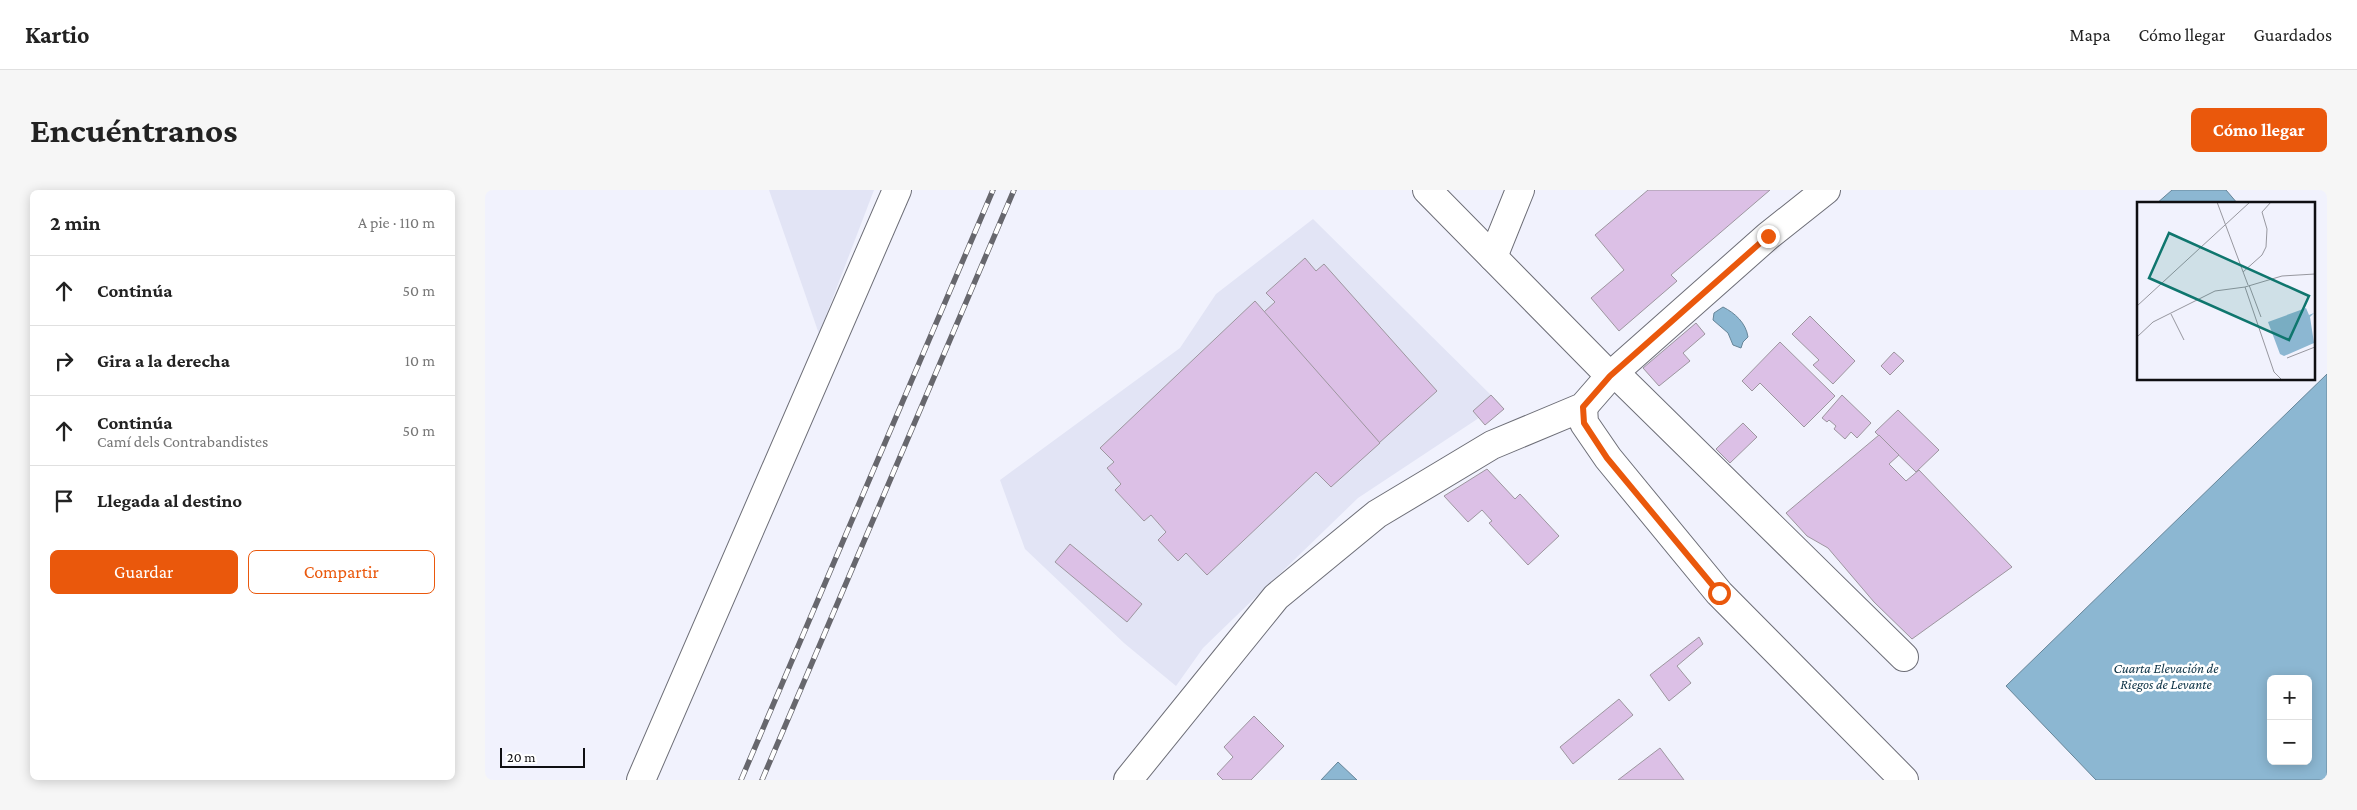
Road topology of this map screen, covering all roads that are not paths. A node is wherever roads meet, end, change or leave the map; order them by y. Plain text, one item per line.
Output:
1 (897, 190) edge
2 (1427, 190) edge
3 (1520, 190) edge
4 (1826, 190) edge
5 (1493, 257) junction
6 (1612, 374) junction
7 (1583, 407) junction
8 (1904, 657) dead end
9 (641, 780) edge
10 (1128, 780) edge
11 (1905, 780) edge

1 - 9 street
2 - 5 street
3 - 5 street
4 - 6 street
5 - 6 street
6 - 7 street
6 - 8 street
7 - 10 street
7 - 11 street

